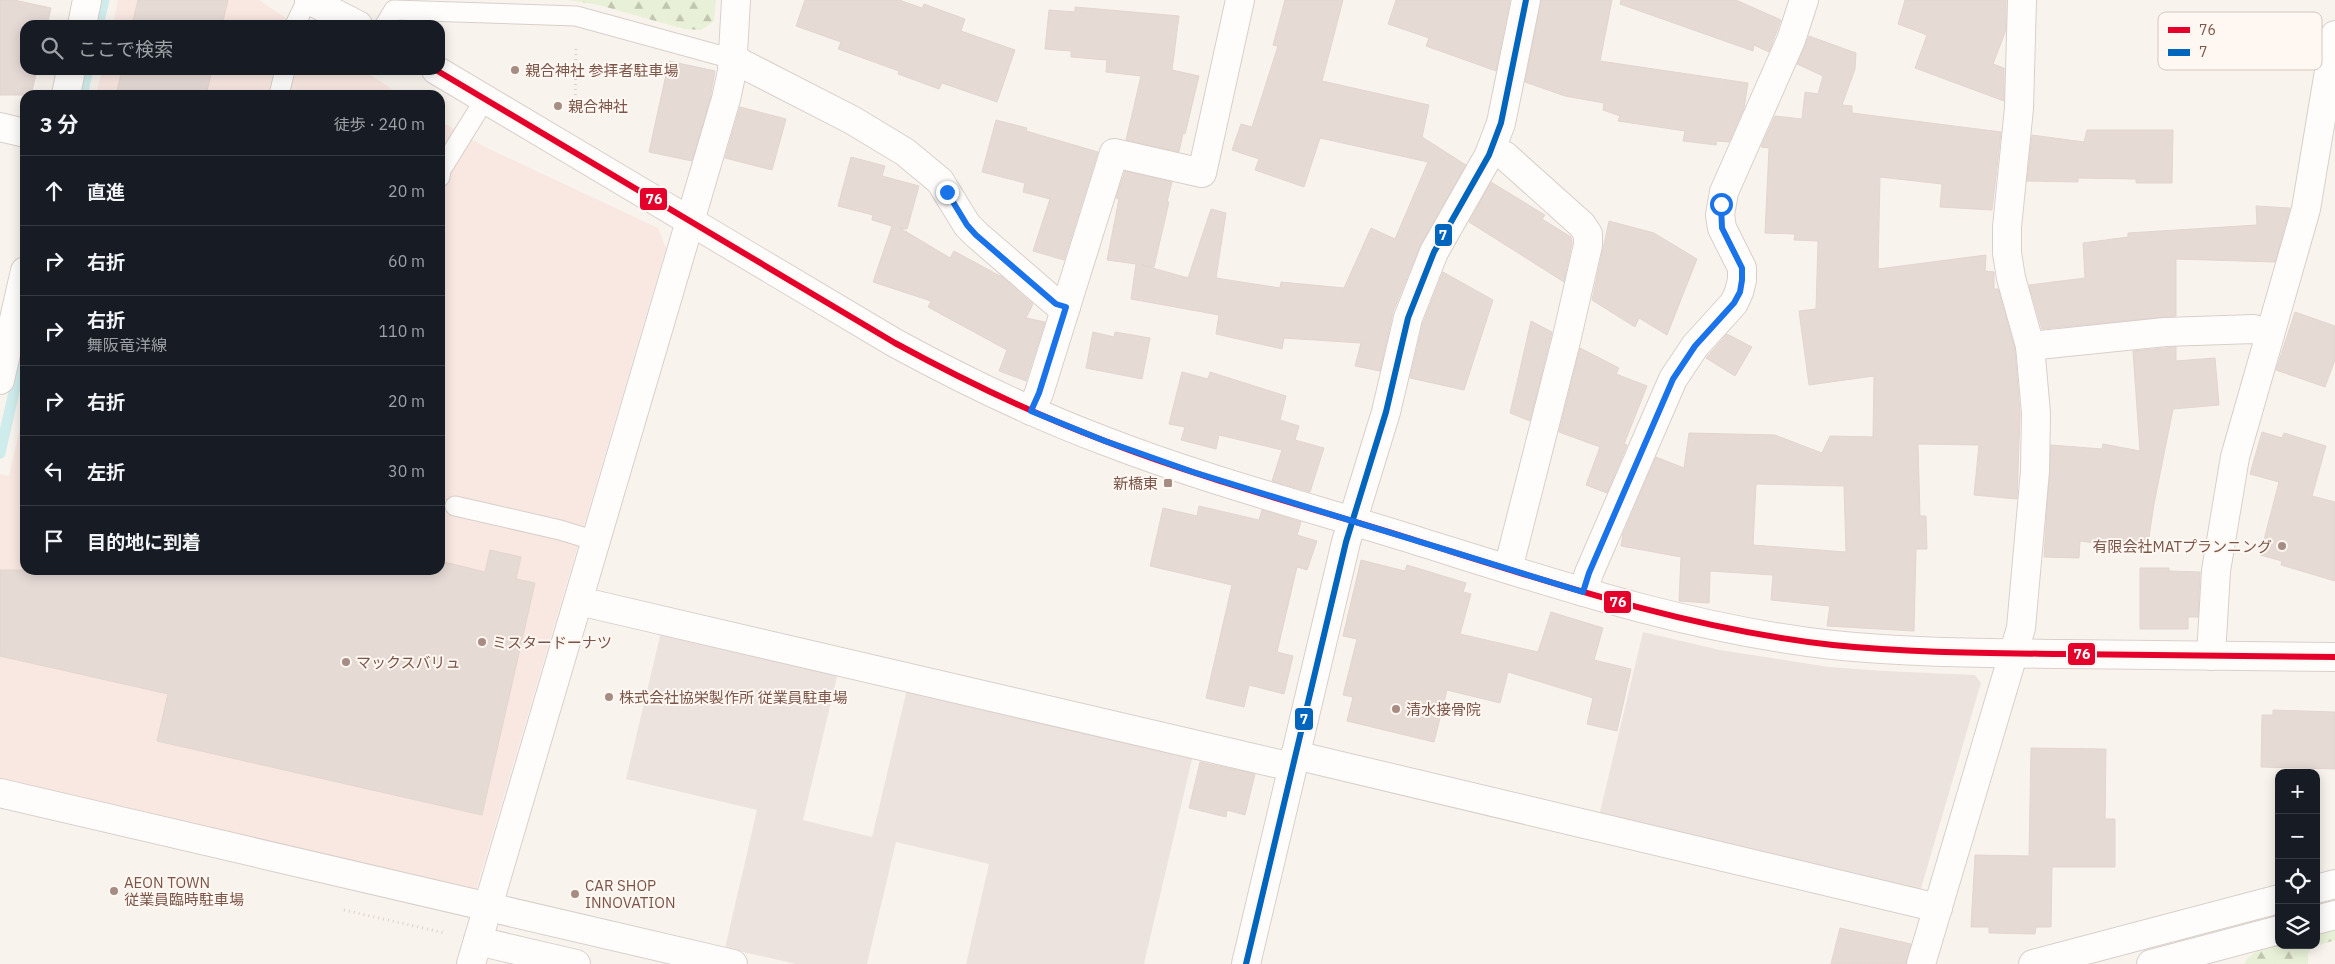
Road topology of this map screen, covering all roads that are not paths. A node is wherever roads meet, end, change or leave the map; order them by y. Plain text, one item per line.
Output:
1 (87, 0) edge
2 (308, 0) edge
3 (736, 0) edge
4 (1240, 0) edge
5 (1526, 0) edge
6 (1804, 0) edge
7 (2022, 0) edge
8 (83, 20) edge
9 (298, 20) edge
10 (348, 20) edge
11 (389, 20) edge
12 (2335, 35) edge
13 (733, 59) junction
14 (70, 75) edge
15 (284, 75) edge
16 (444, 75) edge
17 (67, 90) edge
18 (280, 90) edge
19 (485, 99) junction
20 (0, 127) edge
21 (20, 132) edge
22 (1490, 150) junction
23 (445, 165) edge
24 (691, 222) junction
25 (20, 293) edge
26 (1066, 307) junction
27 (2270, 334) junction
28 (2030, 346) junction
29 (0, 380) edge
30 (1031, 411) junction
31 (454, 506) dead end
32 (1353, 521) junction
33 (596, 540) junction
34 (1508, 569) junction
35 (1583, 592) junction
36 (579, 601) junction
37 (2014, 653) junction
38 (2211, 656) junction
39 (2335, 657) edge
40 (1294, 761) junction
41 (0, 793) edge
42 (2335, 884) edge
43 (2320, 888) edge
44 (2275, 900) edge
45 (488, 907) junction
46 (1938, 908) junction
47 (2335, 915) edge
48 (2320, 919) edge
49 (2275, 931) edge
50 (474, 953) edge
51 (576, 964) edge
52 (733, 964) edge
53 (1246, 964) edge
54 (1921, 964) edge
55 (2033, 964) edge
56 (2151, 964) edge

1 - 8 street
2 - 9 lane
2 - 10 street
3 - 13 street
4 - 26 street
5 - 22 street
6 - 35 street
7 - 28 street
11 - 13 lane
12 - 27 street
13 - 24 street
13 - 26 street
14 - 17 street
15 - 18 lane
16 - 19 street
19 - 23 lane
19 - 24 street
20 - 21 street
22 - 32 street
22 - 34 street
24 - 30 street
24 - 33 street
25 - 29 street
26 - 30 street
27 - 28 street
27 - 38 street
28 - 37 street
30 - 32 street
31 - 33 lane
32 - 34 street
32 - 40 street
33 - 36 street
34 - 35 street
35 - 37 street
36 - 40 street
36 - 45 street
37 - 38 street
37 - 46 street
38 - 39 street
40 - 46 street
40 - 53 street
41 - 45 street
42 - 43 street
44 - 55 street
45 - 50 street
45 - 52 street
46 - 54 street
47 - 48 street
49 - 56 street
50 - 51 street

